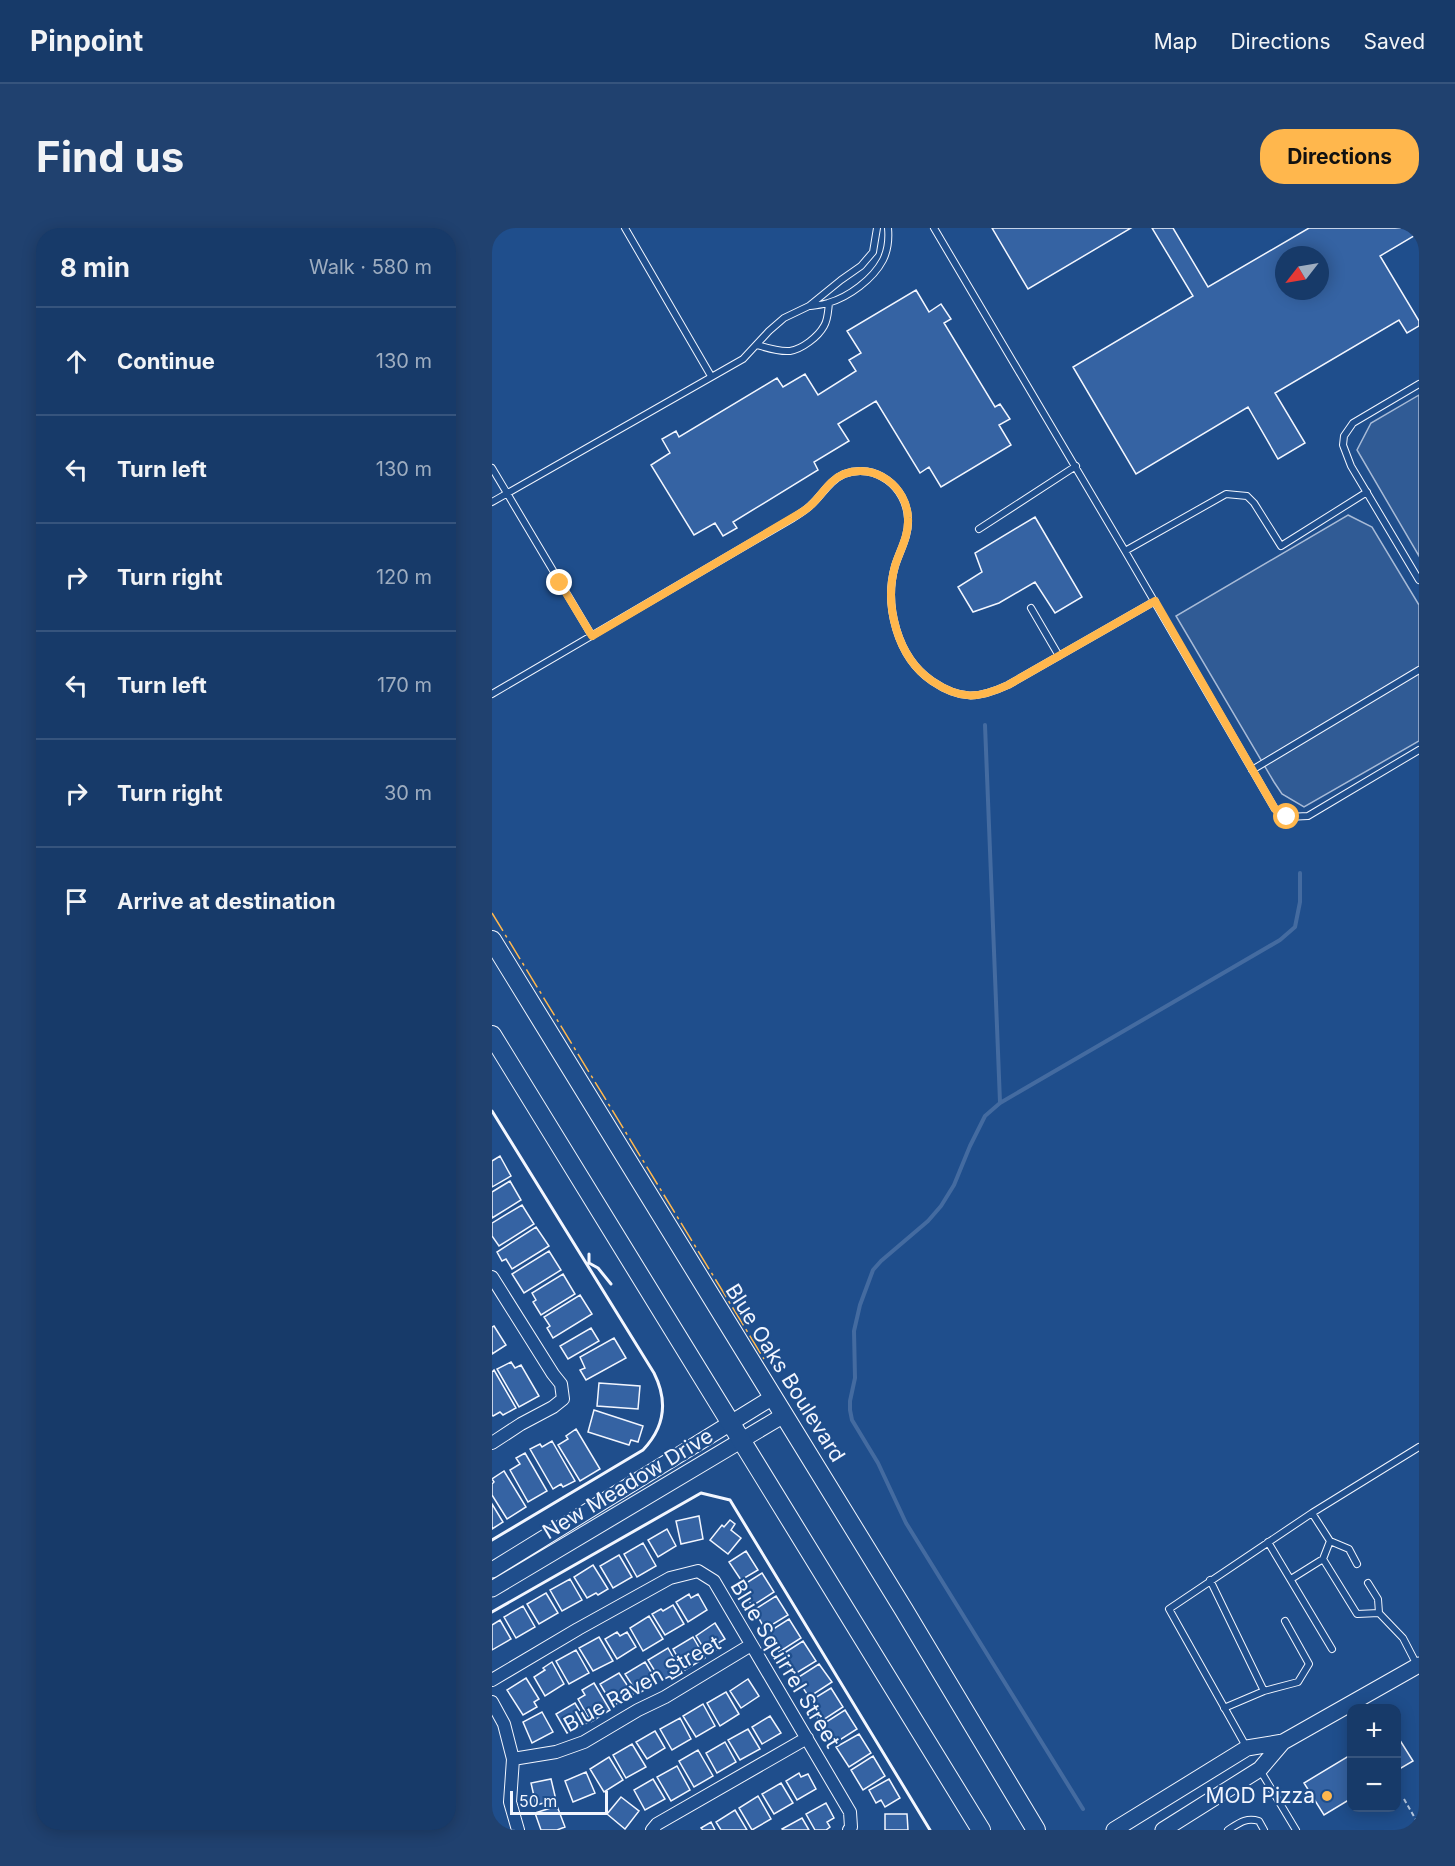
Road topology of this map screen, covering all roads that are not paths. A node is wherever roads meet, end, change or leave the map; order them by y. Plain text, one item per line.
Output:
1 (625, 228) edge
2 (877, 228) edge
3 (888, 228) edge
4 (934, 228) edge
5 (828, 303) junction
6 (809, 306) junction
7 (757, 345) junction
8 (711, 376) junction
9 (1419, 384) edge
10 (1076, 466) junction
11 (492, 468) edge
12 (1367, 492) junction
13 (507, 493) junction
14 (492, 502) edge
15 (979, 529) dead end
16 (1125, 550) junction
17 (1419, 580) edge
18 (1155, 601) junction
19 (1031, 608) dead end
20 (592, 636) junction
21 (1059, 656) junction
22 (1419, 670) edge
23 (492, 694) edge
24 (1419, 750) edge
25 (1252, 770) junction
26 (492, 940) edge
27 (492, 1035) edge
28 (492, 1277) edge
29 (773, 1397) junction
30 (784, 1415) junction
31 (731, 1423) junction
32 (742, 1441) junction
33 (492, 1443) edge
34 (1419, 1447) edge
35 (1312, 1513) junction
36 (1330, 1541) junction
37 (1268, 1542) junction
38 (1323, 1559) junction
39 (1357, 1563) dead end
40 (492, 1570) edge
41 (1291, 1579) junction
42 (1210, 1580) junction
43 (1368, 1583) dead end
44 (492, 1589) edge
45 (1379, 1613) junction
46 (1286, 1621) dead end
47 (751, 1645) junction
48 (1332, 1648) dead end
49 (1419, 1666) edge
50 (492, 1680) edge
51 (1264, 1691) junction
52 (492, 1702) edge
53 (1224, 1708) junction
54 (807, 1738) junction
55 (1283, 1742) junction
56 (1247, 1748) junction
57 (513, 1759) junction
58 (1260, 1769) junction
59 (518, 1830) edge
60 (652, 1830) edge
61 (849, 1830) edge
62 (981, 1830) edge
63 (1036, 1830) edge
64 (1114, 1830) edge
65 (1163, 1830) edge
66 (1228, 1830) edge
67 (1264, 1830) edge
68 (1296, 1830) edge

1 - 8 lane
2 - 6 lane
3 - 5 lane
4 - 10 lane
5 - 6 lane
5 - 7 lane
6 - 7 lane
7 - 8 lane
8 - 13 lane
9 - 12 lane
10 - 15 lane
10 - 16 lane
11 - 13 lane
12 - 16 lane
12 - 17 lane
13 - 14 lane
13 - 20 lane
16 - 18 lane
18 - 21 lane
18 - 25 lane
19 - 21 lane
20 - 21 lane
20 - 23 lane
22 - 25 lane
24 - 25 lane
26 - 29 main road, Blue Oaks Boulevard
27 - 31 main road
28 - 33 street
29 - 30 main road, Blue Oaks Boulevard
29 - 31 street, New Meadow Drive
30 - 32 street, New Meadow Drive
30 - 63 main road, Blue Oaks Boulevard
31 - 32 main road
31 - 40 street, New Meadow Drive
32 - 44 street, New Meadow Drive
32 - 62 main road
34 - 35 lane
35 - 36 lane
35 - 37 lane
36 - 38 lane
36 - 39 lane
37 - 41 lane
37 - 42 lane
38 - 41 lane
38 - 45 lane
41 - 48 lane
42 - 51 lane
42 - 53 lane
43 - 45 lane
45 - 49 lane
46 - 51 lane
47 - 50 street, Blue Squirrel Street
47 - 54 street, Blue Squirrel Street
47 - 57 street, Blue Raven Street
49 - 55 street
51 - 53 lane
52 - 57 street
53 - 56 lane
54 - 60 street
54 - 61 street, Blue Squirrel Street
55 - 56 street
55 - 58 street
56 - 64 street
57 - 59 street
58 - 65 street
58 - 68 lane
66 - 67 lane

